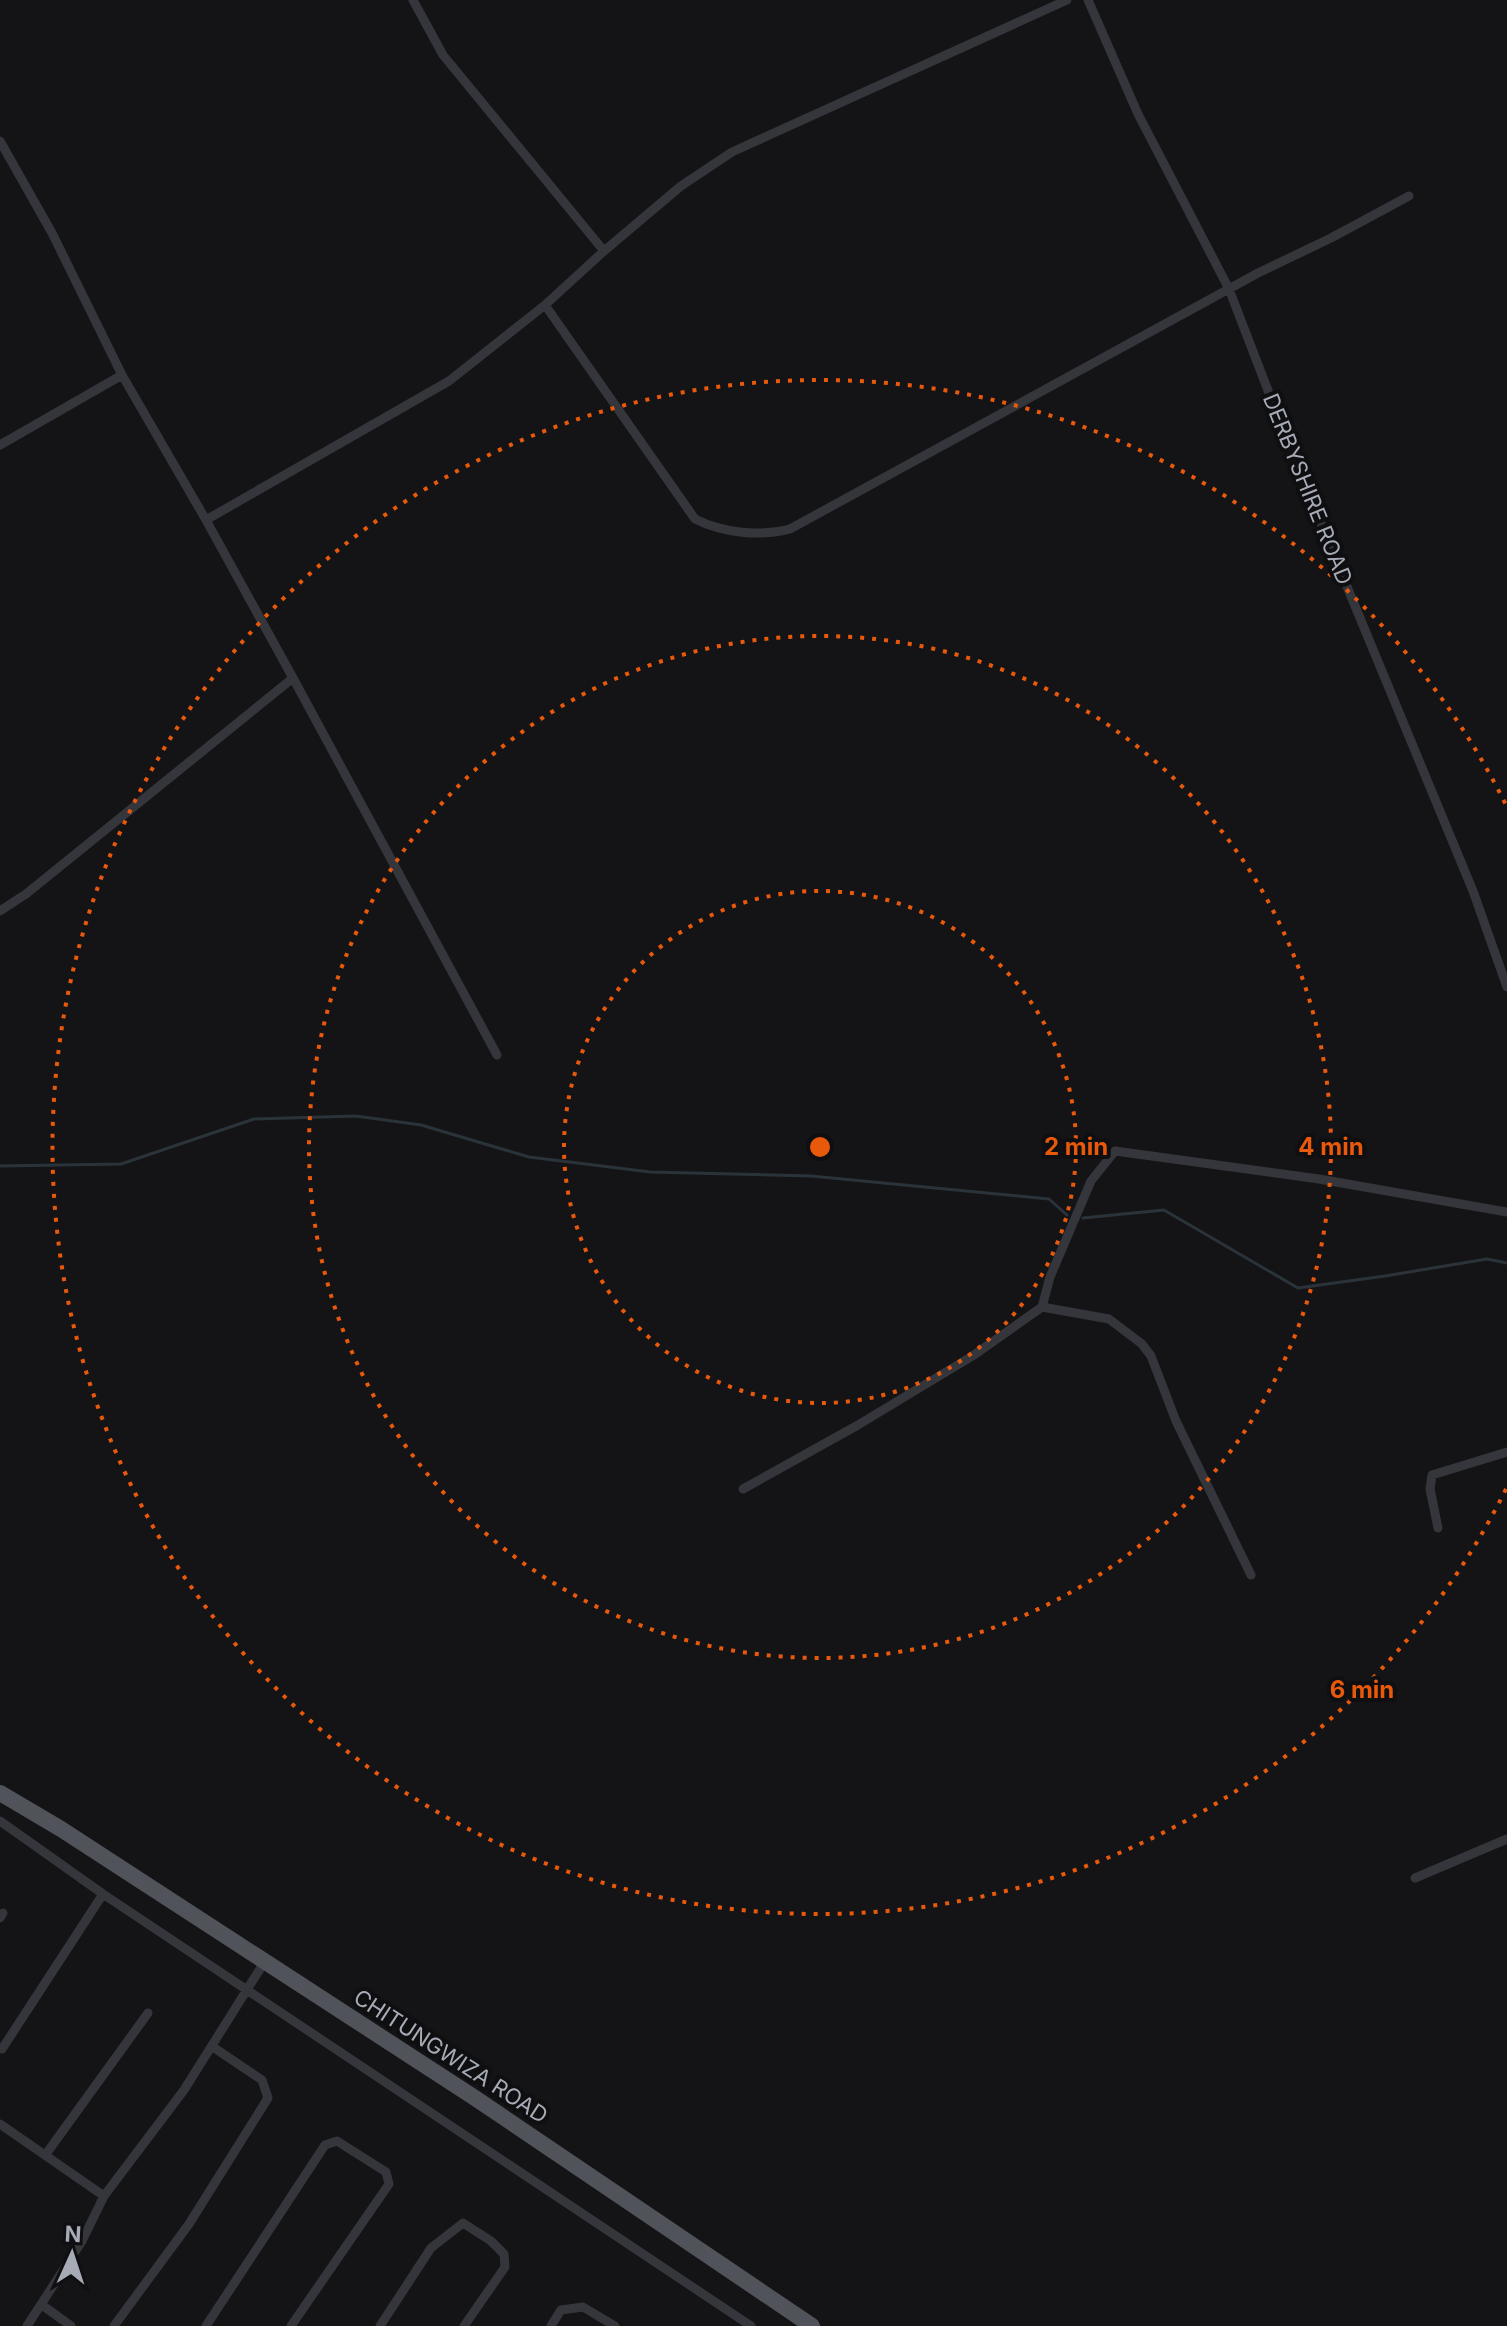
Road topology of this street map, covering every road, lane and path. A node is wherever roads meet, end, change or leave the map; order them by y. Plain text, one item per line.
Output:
1 (413, 0) edge
2 (1067, 0) edge
3 (1088, 0) edge
4 (0, 141) edge
5 (1409, 196) dead end
6 (604, 251) junction
7 (1229, 289) junction
8 (545, 305) junction
9 (122, 375) junction
10 (0, 445) edge
11 (206, 520) junction
12 (293, 678) junction
13 (0, 911) edge
14 (1507, 987) edge
15 (497, 1055) dead end
16 (1507, 1212) edge
17 (1042, 1307) junction
18 (1507, 1452) edge
19 (743, 1489) dead end
20 (1438, 1528) dead end
21 (1251, 1575) dead end
22 (0, 1780) edge
23 (0, 1793) edge
24 (0, 1821) edge
25 (61, 1829) junction
26 (1507, 1839) edge
27 (1415, 1878) dead end
28 (103, 1894) junction
29 (265, 1961) junction
30 (247, 1990) junction
31 (148, 2013) dead end
32 (213, 2047) junction
33 (2, 2049) edge
34 (0, 2124) edge
35 (46, 2154) junction
36 (104, 2196) junction
37 (42, 2305) junction
38 (27, 2326) edge
39 (71, 2326) edge
40 (114, 2326) edge
41 (206, 2326) edge
42 (291, 2326) edge
43 (380, 2326) edge
44 (464, 2326) edge
45 (551, 2326) edge
46 (615, 2326) edge
47 (751, 2326) edge
48 (812, 2326) edge

1 - 6 street
2 - 6 street
3 - 7 street, DERBYSHIRE ROAD
4 - 9 street
5 - 7 street
6 - 8 street
7 - 8 street
7 - 14 street, DERBYSHIRE ROAD
8 - 11 street
9 - 10 street
9 - 11 street
11 - 12 street
12 - 13 street
12 - 15 street
16 - 17 street
17 - 19 street
17 - 21 street
18 - 20 street
22 - 25 main road
23 - 25 main road
24 - 28 street
25 - 29 main road, CHITUNGWIZA ROAD
26 - 27 street
28 - 30 street
28 - 33 street
29 - 30 street
29 - 48 main road, CHITUNGWIZA ROAD
30 - 32 street
30 - 47 street
31 - 35 street
32 - 36 street
32 - 40 street
34 - 35 street
35 - 36 street
36 - 37 street
37 - 38 street
37 - 39 street
41 - 42 street
43 - 44 street
45 - 46 street

